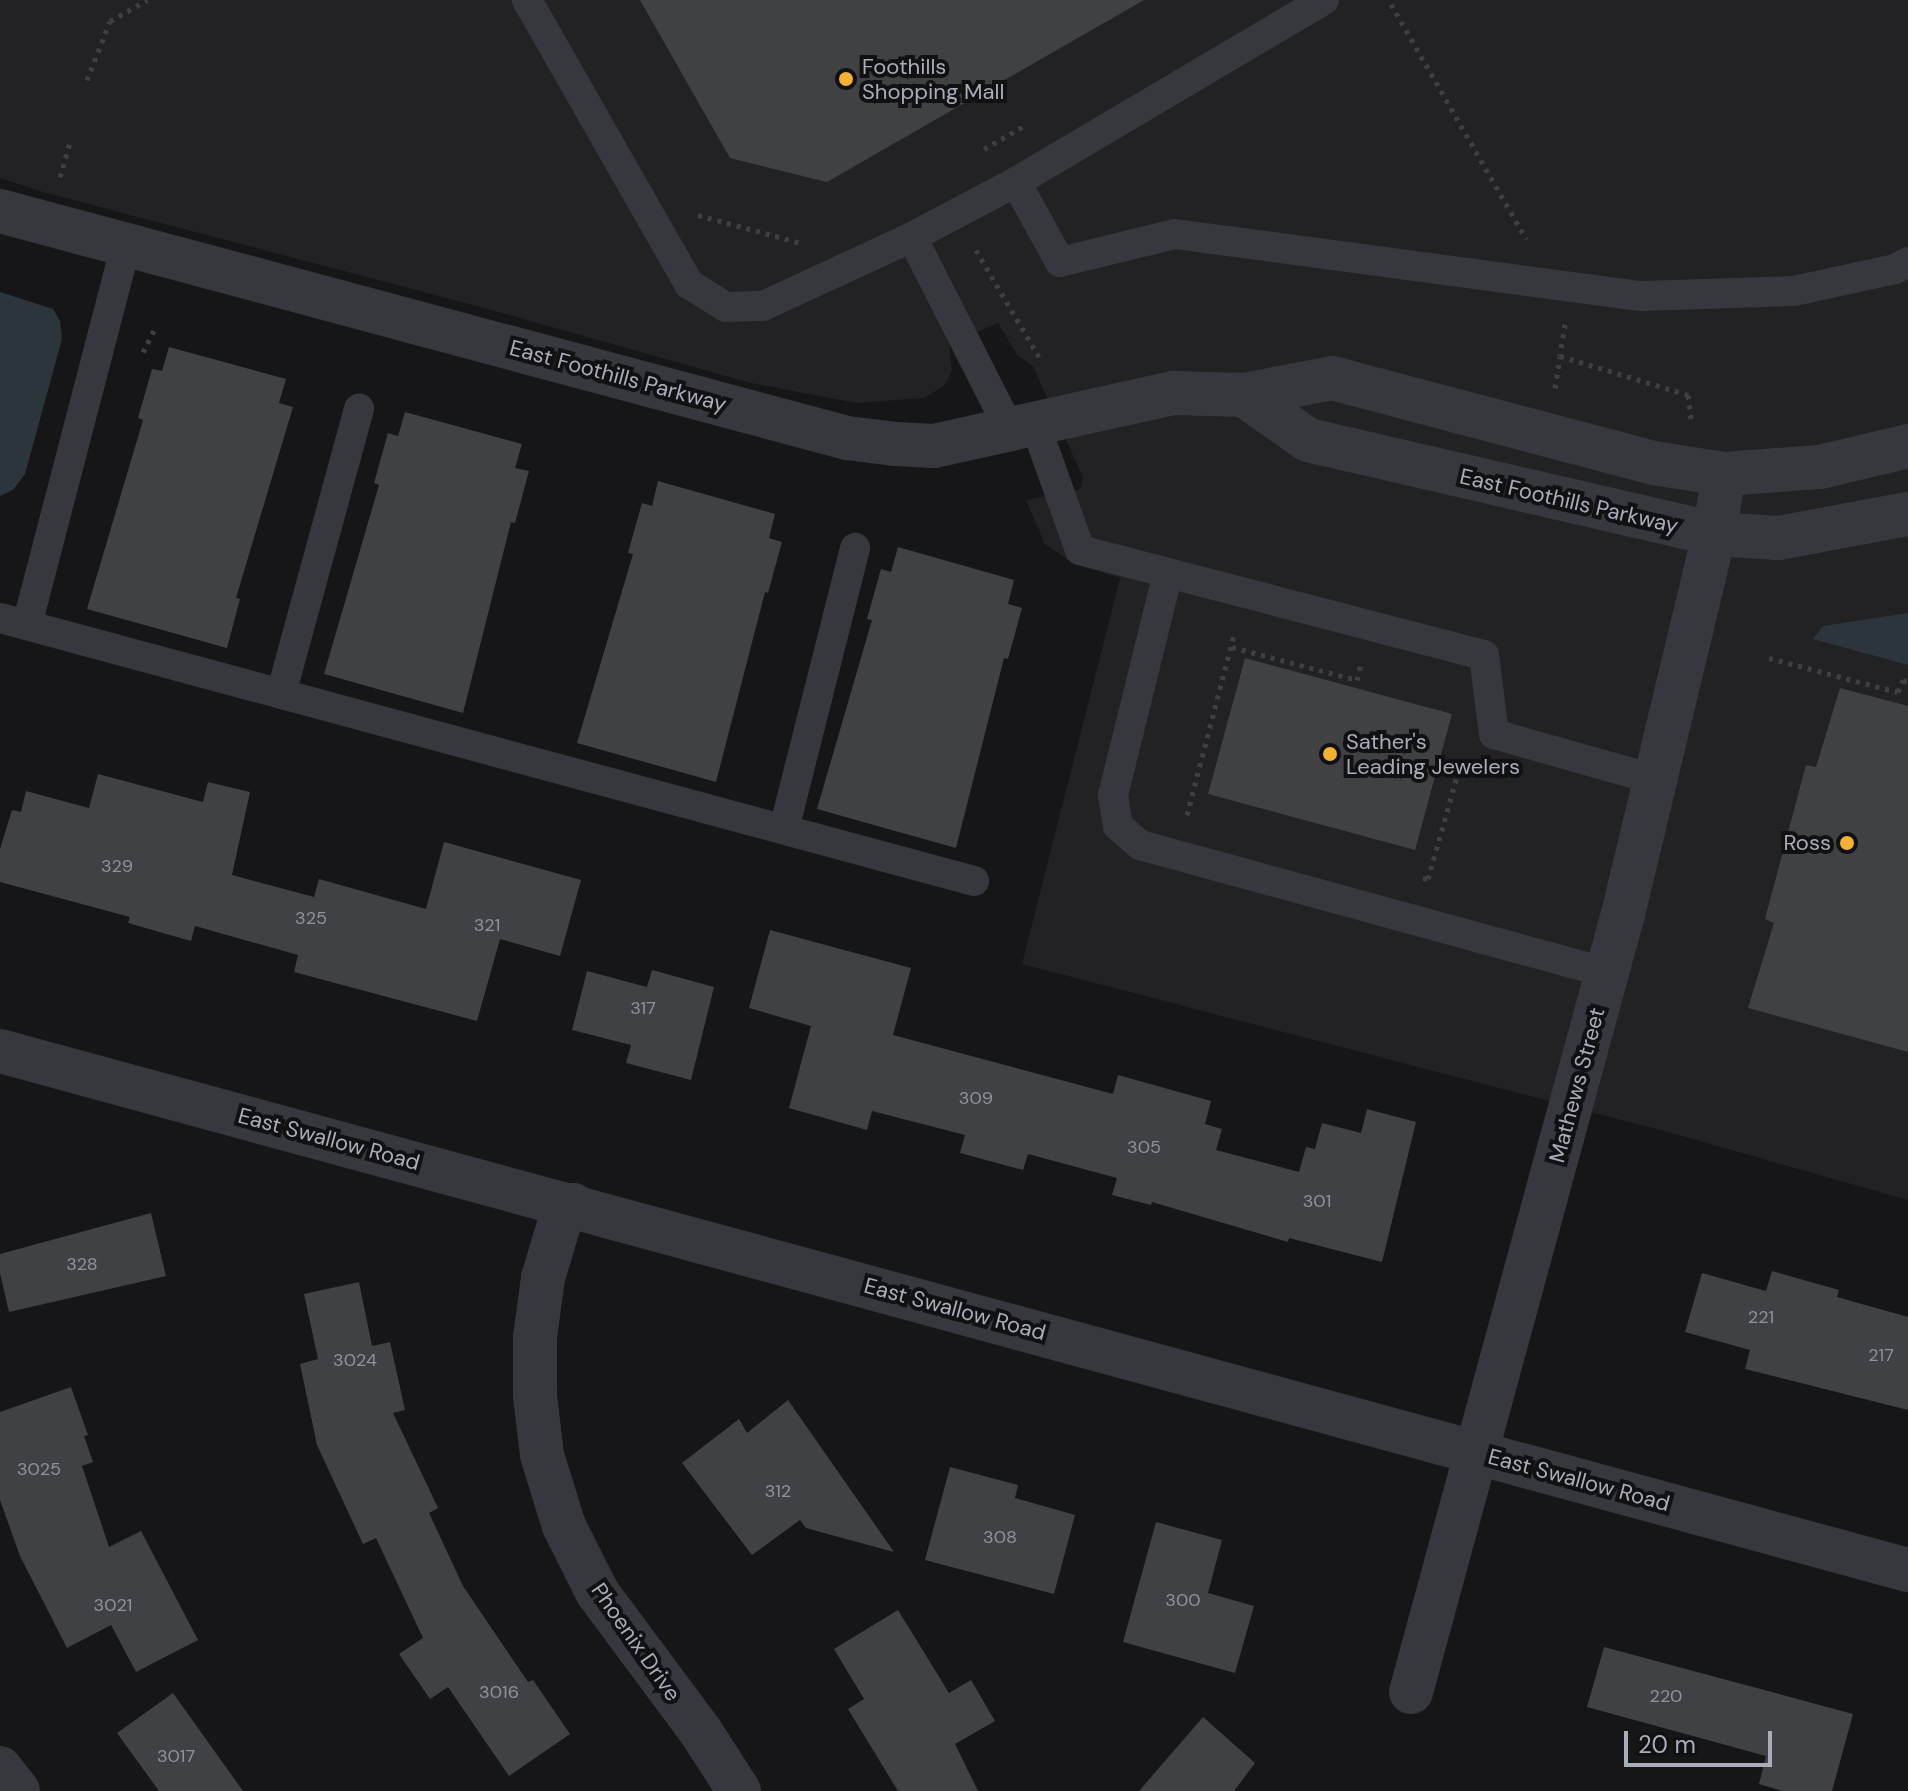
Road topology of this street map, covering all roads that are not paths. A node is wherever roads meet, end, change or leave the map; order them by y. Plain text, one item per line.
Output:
1 (527, 0) edge
2 (1324, 0) edge
3 (1016, 182) junction
4 (0, 211) edge
5 (912, 237) junction
6 (126, 244) junction
7 (1908, 262) edge
8 (1244, 395) junction
9 (359, 408) dead end
10 (1022, 426) junction
11 (1908, 446) edge
12 (1724, 474) junction
13 (1908, 514) edge
14 (1714, 534) junction
15 (855, 548) dead end
16 (1168, 573) junction
17 (13, 621) edge
18 (281, 694) junction
19 (1657, 780) junction
20 (784, 829) junction
21 (974, 881) dead end
22 (1607, 973) junction
23 (0, 1051) edge
24 (574, 1205) junction
25 (1479, 1453) junction
26 (1908, 1570) edge
27 (1411, 1692) dead end
28 (0, 1768) edge
29 (18, 1791) edge
30 (739, 1791) edge

1 - 5 lane
2 - 3 lane
3 - 5 lane
3 - 7 lane
4 - 6 street, East Foothills Parkway
5 - 10 lane
6 - 10 street, East Foothills Parkway
6 - 17 lane
8 - 10 street, East Foothills Parkway
8 - 12 street, East Foothills Parkway
8 - 14 street, East Foothills Parkway
9 - 18 lane
10 - 16 lane
11 - 12 street, East Foothills Parkway
12 - 14 street, Mathews Street
13 - 14 street, East Foothills Parkway
14 - 19 street, Mathews Street
15 - 20 lane
16 - 19 lane
16 - 22 lane
17 - 18 lane
18 - 20 lane
19 - 22 street, Mathews Street
20 - 21 lane
22 - 25 street, Mathews Street
23 - 24 street, East Swallow Road
24 - 25 street, East Swallow Road
24 - 30 street, Phoenix Drive
25 - 26 street, East Swallow Road
25 - 27 street, Mathews Street
28 - 29 street

